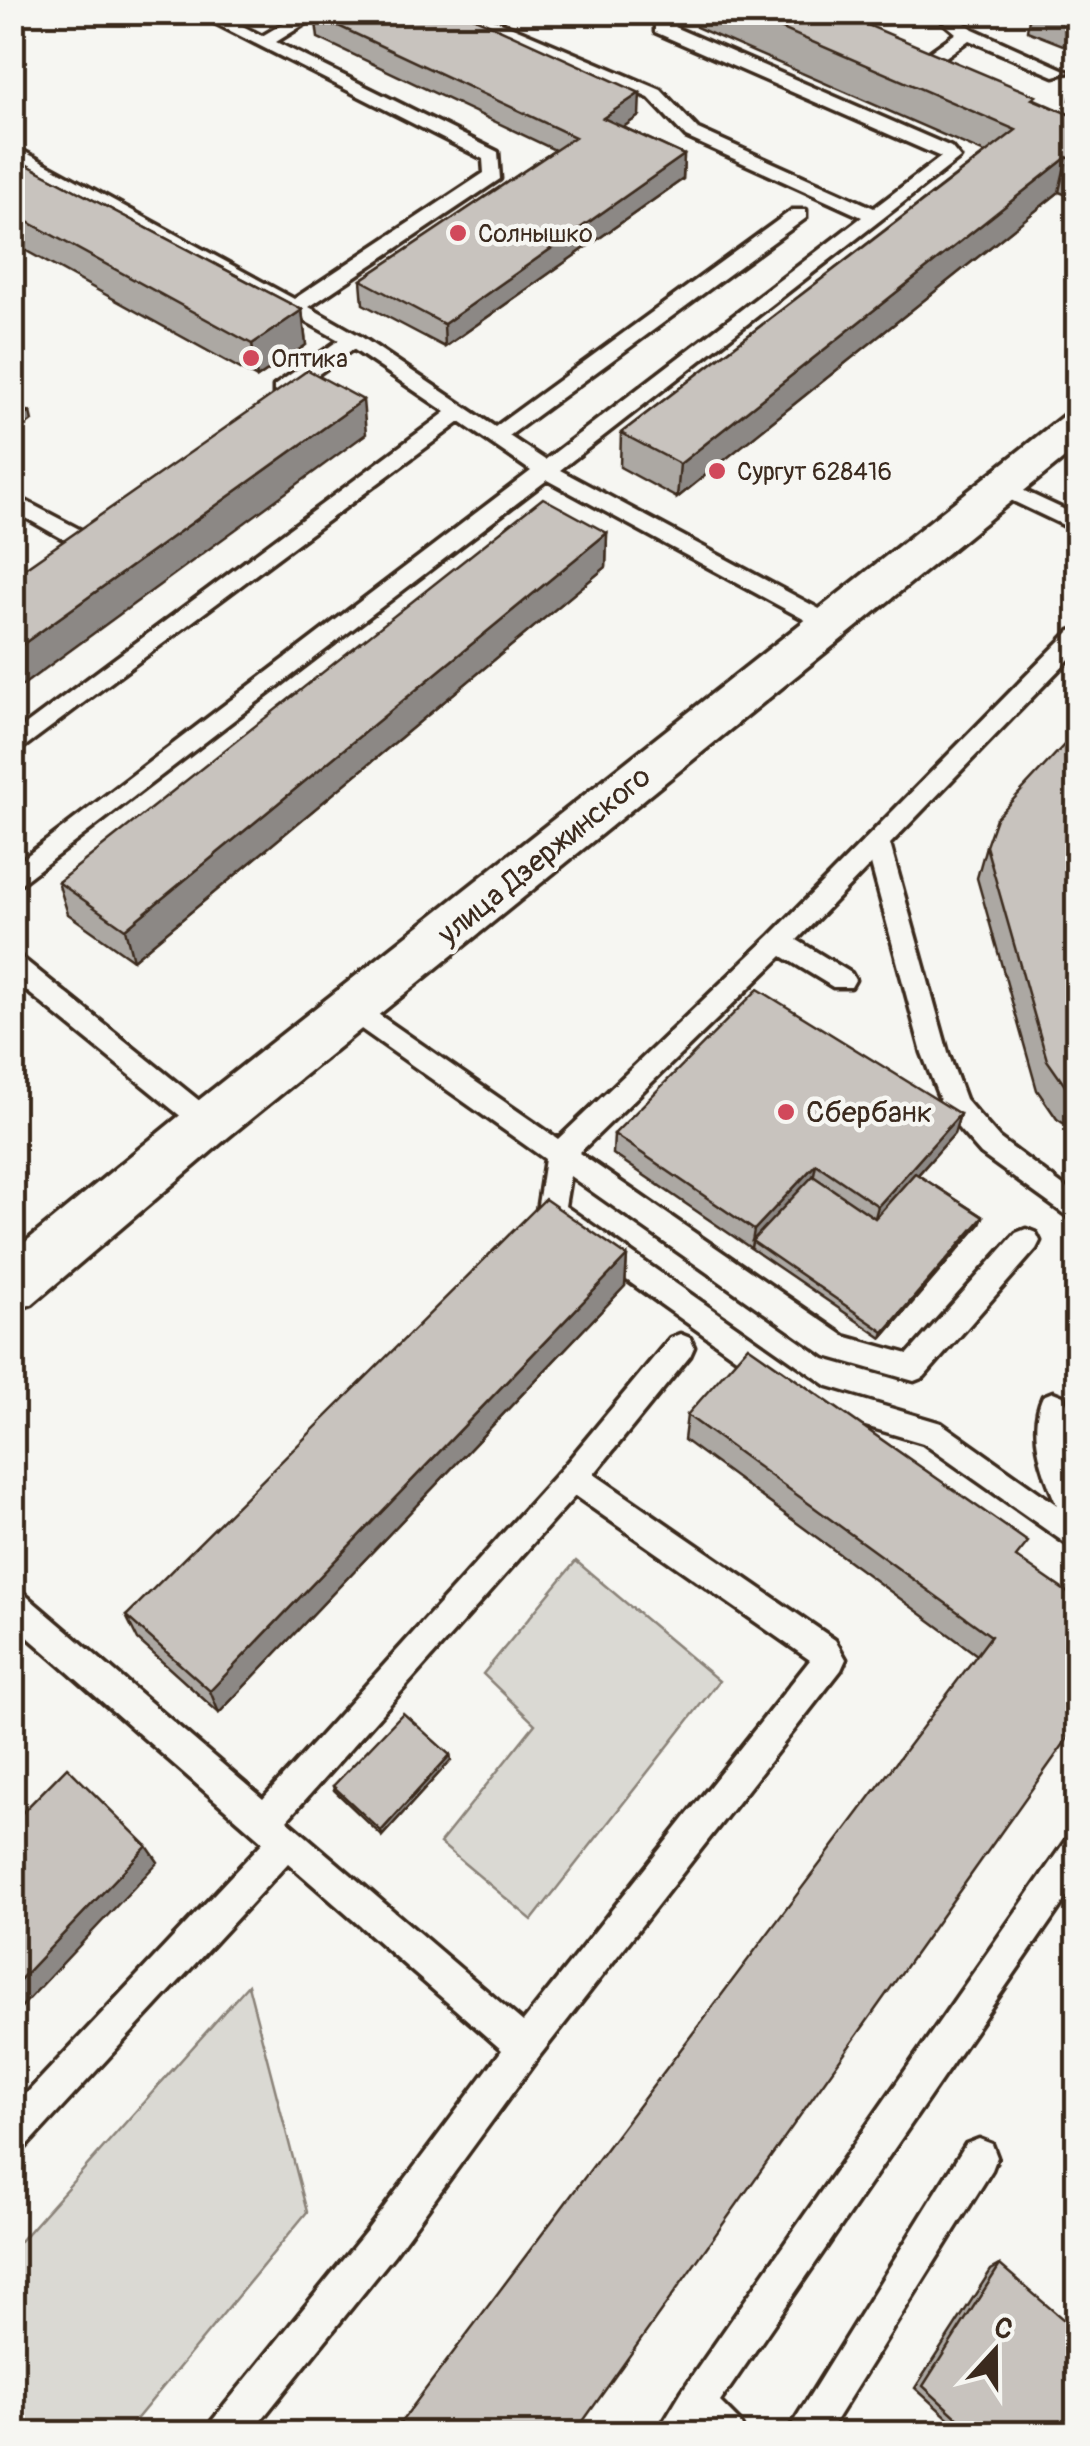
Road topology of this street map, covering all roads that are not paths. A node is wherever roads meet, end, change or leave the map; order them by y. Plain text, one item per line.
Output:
1 (201, 12) edge
2 (316, 12) edge
3 (461, 12) edge
4 (684, 12) edge
5 (952, 12) edge
6 (967, 33) junction
7 (264, 42) junction
8 (902, 59) edge
9 (1060, 72) dead end
10 (12, 150) edge
11 (798, 214) dead end
12 (877, 217) junction
13 (294, 308) junction
14 (353, 340) junction
15 (260, 406) edge
16 (458, 413) junction
17 (1078, 425) edge
18 (495, 437) junction
19 (546, 470) junction
20 (1003, 488) junction
21 (12, 501) edge
22 (1078, 525) edge
23 (73, 535) edge
24 (830, 624) junction
25 (1078, 636) edge
26 (12, 748) edge
27 (878, 842) junction
28 (12, 882) edge
29 (780, 942) junction
30 (12, 964) edge
31 (842, 980) dead end
32 (352, 1010) junction
33 (208, 1122) junction
34 (559, 1156) junction
35 (1078, 1213) edge
36 (1026, 1241) dead end
37 (12, 1287) edge
38 (680, 1348) dead end
39 (1052, 1405) dead end
40 (573, 1477) junction
41 (1078, 1520) edge
42 (1078, 1538) edge
43 (12, 1603) edge
44 (275, 1831) junction
45 (1078, 1852) edge
46 (525, 2047) junction
47 (12, 2135) edge
48 (979, 2157) dead end
49 (685, 2419) edge
50 (226, 2434) edge
51 (726, 2434) edge
52 (805, 2434) edge

1 - 7 lane
2 - 7 lane
3 - 12 lane
4 - 12 lane
5 - 6 lane
6 - 8 lane
6 - 9 lane
7 - 13 lane
10 - 13 lane
11 - 18 lane
12 - 19 lane
13 - 14 lane
14 - 15 lane
14 - 16 lane
16 - 18 lane
16 - 26 lane
17 - 20 main road, улица Дзержинского
18 - 19 lane
19 - 24 lane
19 - 28 lane
20 - 22 lane
20 - 24 main road, улица Дзержинского
21 - 23 lane
24 - 32 main road, улица Дзержинского
25 - 27 lane
27 - 29 lane
27 - 35 lane
29 - 31 lane
29 - 34 lane
30 - 33 lane
32 - 33 main road, улица Дзержинского
32 - 34 lane
33 - 37 main road, улица Дзержинского
34 - 36 lane
34 - 42 lane
38 - 40 lane
39 - 41 lane
40 - 44 lane
40 - 46 lane
43 - 44 lane
44 - 46 lane
44 - 47 lane
45 - 49 lane
46 - 50 lane
48 - 52 lane
49 - 51 lane

